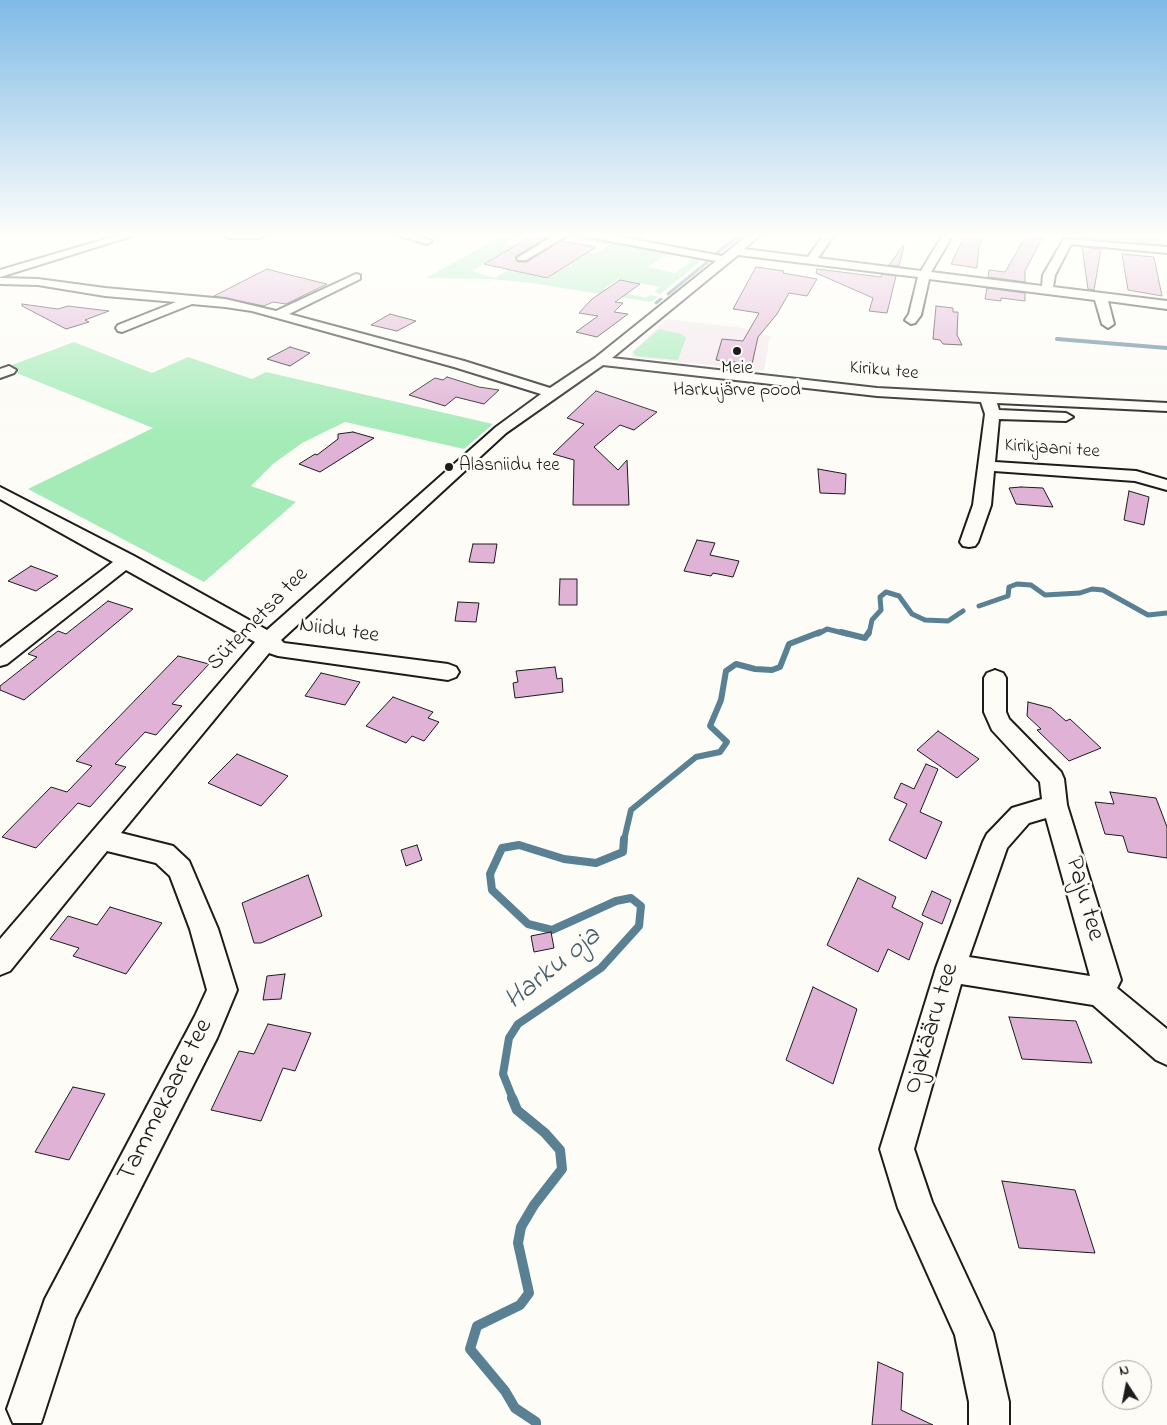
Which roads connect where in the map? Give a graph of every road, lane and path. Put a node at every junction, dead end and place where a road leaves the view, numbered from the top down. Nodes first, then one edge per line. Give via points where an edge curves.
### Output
1 (189, 302) edge
2 (209, 302) edge
3 (306, 302) edge
4 (674, 302) edge
5 (918, 302) edge
6 (1102, 302) edge
7 (1134, 302) edge
8 (1167, 305) edge
9 (277, 316) junction
10 (911, 320) dead end
11 (1108, 324) dead end
12 (122, 328) dead end
13 (600, 361) junction
14 (552, 393) junction
15 (986, 398) junction
16 (1167, 406) edge
17 (992, 414) junction
18 (1167, 420) edge
19 (986, 466) junction
20 (1167, 485) edge
21 (0, 492) edge
22 (970, 542) dead end
23 (127, 560) junction
24 (268, 640) junction
25 (0, 659) edge
26 (448, 672) dead end
27 (995, 678) dead end
28 (1055, 805) junction
29 (101, 839) junction
30 (0, 961) edge
31 (951, 968) junction
32 (1100, 992) junction
33 (1167, 1049) edge
34 (27, 1409) dead end
35 (989, 1425) edge

1 - 12 street
2 - 9 street
3 - 9 street
4 - 13 street, Sütemetsa tee
5 - 10 street
6 - 11 street
7 - 8 street
9 - 14 street via 459,364
13 - 14 street, Sütemetsa tee
13 - 15 street, Kiriku tee via 877,392
14 - 24 street, Sütemetsa tee via 494,437
15 - 16 street, Kiriku tee
15 - 17 street, Kirikjaani tee
17 - 18 street, Kirikjaani tee
17 - 19 street, Kirikjaani tee
19 - 20 street, Kirikjaani tee via 1136,476
19 - 22 street via 982,505
21 - 23 street
23 - 24 street, Niidu tee
23 - 25 street
24 - 26 street, Niidu tee via 278,649
24 - 29 street, Sütemetsa tee
27 - 28 street via 995,712 1000,724 1052,779
28 - 31 street, Ojakääru tee via 1021,815 996,842
28 - 32 street, Paju tee via 1106,980
29 - 30 street, Sütemetsa tee
29 - 34 street, Tammekaare tee via 164,854 180,869 204,929 222,990 206,1027 58,1312
31 - 32 street
31 - 35 street, Ojakääru tee via 897,1149 916,1208 974,1333 989,1402
32 - 33 street

